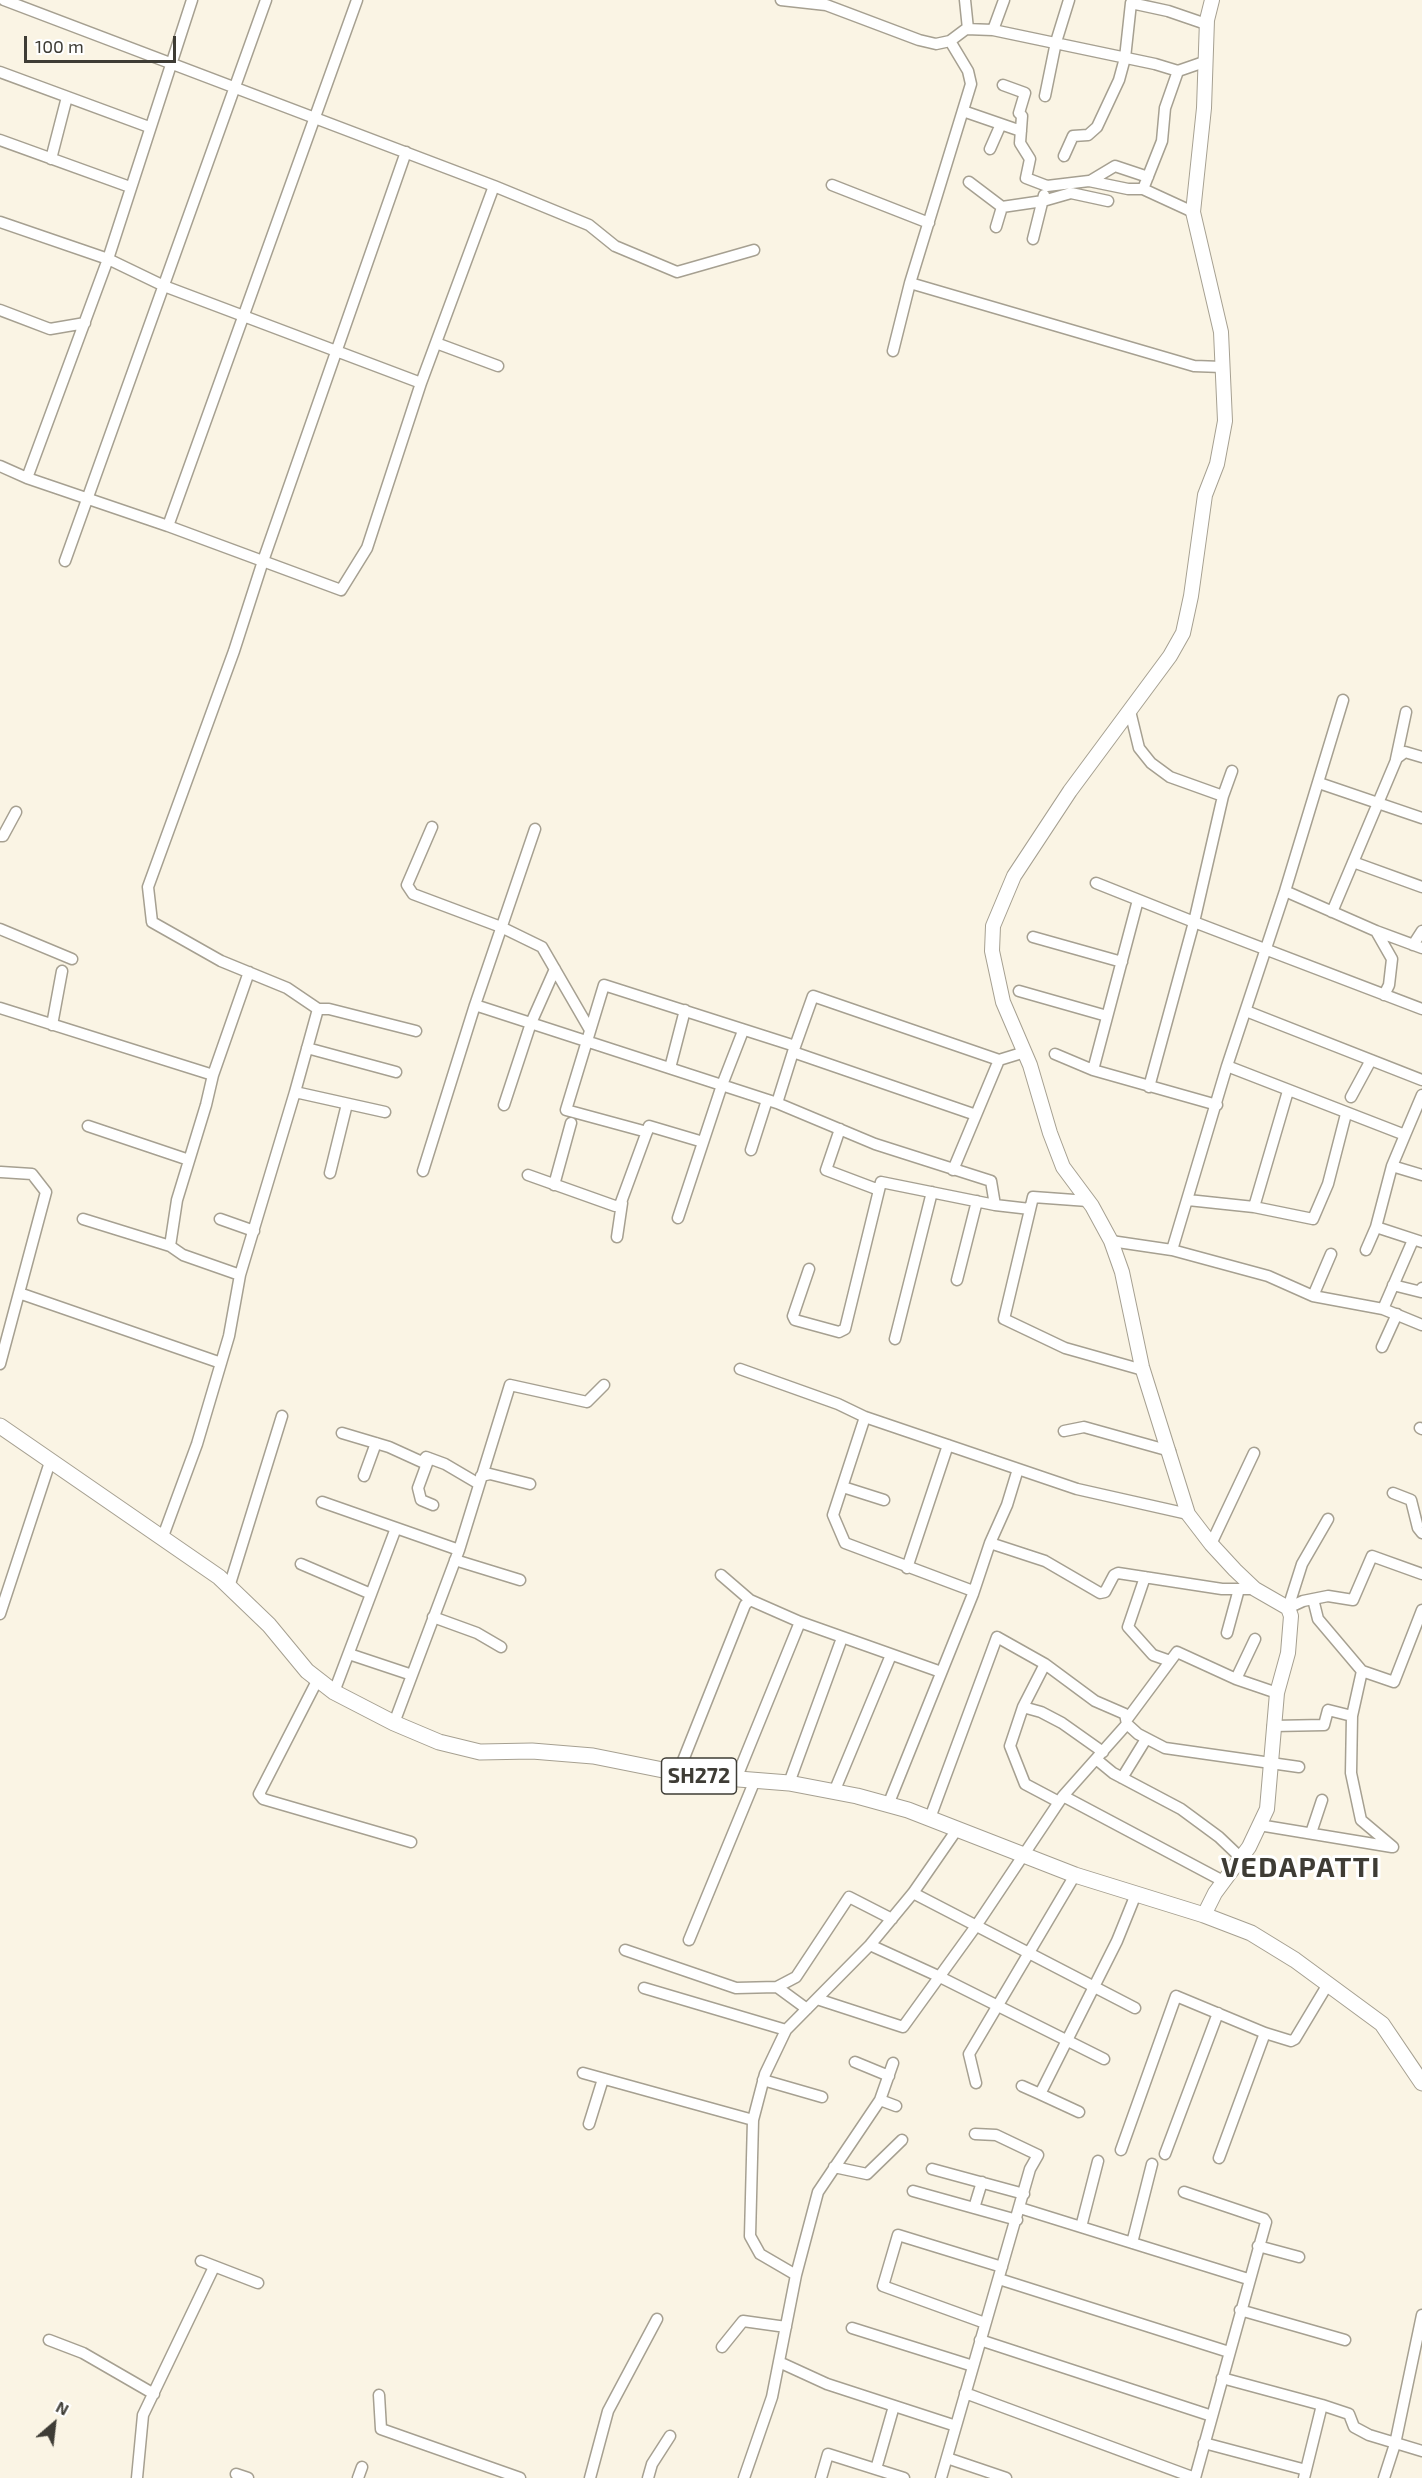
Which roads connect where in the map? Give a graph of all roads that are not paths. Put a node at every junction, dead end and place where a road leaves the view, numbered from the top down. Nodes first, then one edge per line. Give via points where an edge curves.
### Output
1 (4, 0) edge
2 (192, 0) edge
3 (266, 0) edge
4 (357, 0) edge
5 (782, 0) edge
6 (965, 0) edge
7 (1004, 0) edge
8 (1069, 0) edge
9 (1212, 0) edge
10 (830, 3) edge
11 (1206, 24) junction
12 (968, 29) junction
13 (993, 30) junction
14 (950, 41) junction
15 (1056, 42) junction
16 (1125, 58) junction
17 (1204, 62) junction
18 (171, 63) junction
19 (1178, 71) junction
20 (0, 72) edge
21 (1003, 85) dead end
22 (236, 87) junction
23 (1045, 96) dead end
24 (67, 97) junction
25 (963, 111) junction
26 (315, 118) junction
27 (1002, 124) junction
28 (149, 127) junction
29 (1021, 131) junction
30 (0, 140) edge
31 (990, 149) dead end
32 (406, 152) junction
33 (1064, 156) dead end
34 (51, 159) junction
35 (1148, 177) junction
36 (1090, 181) junction
37 (969, 182) dead end
38 (832, 184) dead end
39 (495, 186) junction
40 (1047, 186) junction
41 (130, 187) junction
42 (1143, 189) junction
43 (1043, 201) junction
44 (1108, 201) dead end
45 (1002, 207) junction
46 (1193, 212) junction
47 (0, 222) edge
48 (929, 223) junction
49 (996, 226) dead end
50 (1033, 238) dead end
51 (753, 250) dead end
52 (108, 259) junction
53 (910, 283) junction
54 (164, 286) junction
55 (0, 310) edge
56 (244, 318) junction
57 (84, 323) junction
58 (436, 343) junction
59 (337, 349) junction
60 (893, 351) dead end
61 (498, 366) dead end
62 (1222, 367) junction
63 (421, 383) junction
64 (0, 466) edge
65 (27, 478) junction
66 (89, 499) junction
67 (168, 526) junction
68 (65, 561) dead end
69 (263, 561) junction
70 (1343, 700) dead end
71 (1130, 711) junction
72 (1406, 712) dead end
73 (1422, 757) edge
74 (1396, 760) junction
75 (1232, 771) dead end
76 (1319, 783) junction
77 (1224, 796) junction
78 (1378, 802) junction
79 (16, 812) dead end
80 (1422, 818) edge
81 (432, 827) dead end
82 (535, 829) dead end
83 (0, 836) edge
84 (1353, 862) junction
85 (1096, 883) dead end
86 (1422, 887) edge
87 (1285, 891) junction
88 (1138, 900) junction
89 (1332, 912) junction
90 (1194, 922) junction
91 (501, 927) junction
92 (0, 929) edge
93 (1422, 931) edge
94 (1376, 932) junction
95 (1033, 937) dead end
96 (1417, 946) edge
97 (1266, 949) junction
98 (72, 959) dead end
99 (1122, 962) junction
100 (555, 969) junction
101 (62, 971) dead end
102 (249, 972) junction
103 (1019, 991) dead end
104 (1384, 995) junction
105 (475, 1005) junction
106 (0, 1008) edge
107 (1422, 1009) edge
108 (318, 1010) junction
109 (685, 1010) junction
110 (1246, 1011) junction
111 (1107, 1016) junction
112 (531, 1023) junction
113 (52, 1024) junction
114 (416, 1031) dead end
115 (743, 1031) junction
116 (588, 1035) junction
117 (307, 1048) junction
118 (794, 1049) junction
119 (1025, 1052) junction
120 (1055, 1054) dead end
121 (999, 1060) junction
122 (1371, 1060) junction
123 (1227, 1066) junction
124 (670, 1068) junction
125 (1093, 1070) junction
126 (396, 1072) dead end
127 (213, 1075) junction
128 (1422, 1080) edge
129 (722, 1085) junction
130 (1149, 1086) junction
131 (1288, 1091) junction
132 (295, 1092) junction
133 (1351, 1097) dead end
134 (772, 1101) junction
135 (1421, 1102) edge
136 (347, 1104) junction
137 (504, 1105) dead end
138 (1217, 1105) junction
139 (386, 1112) dead end
140 (1346, 1114) junction
141 (976, 1115) junction
142 (571, 1123) dead end
143 (88, 1126) dead end
144 (840, 1129) junction
145 (646, 1132) junction
146 (1405, 1135) junction
147 (703, 1142) junction
148 (751, 1150) dead end
149 (189, 1160) junction
150 (1392, 1166) junction
151 (953, 1170) junction
152 (423, 1171) dead end
153 (1, 1172) edge
154 (330, 1173) dead end
155 (528, 1175) dead end
156 (1422, 1175) edge
157 (554, 1185) junction
158 (879, 1190) junction
159 (932, 1192) junction
160 (1188, 1200) junction
161 (977, 1201) junction
162 (1088, 1202) junction
163 (622, 1203) junction
164 (995, 1205) junction
165 (1254, 1207) junction
166 (1030, 1209) junction
167 (678, 1218) dead end
168 (83, 1220) dead end
169 (220, 1220) dead end
170 (1376, 1227) junction
171 (254, 1231) junction
172 (617, 1237) dead end
173 (1111, 1241) junction
174 (1418, 1241) edge
175 (170, 1246) junction
176 (1172, 1250) junction
177 (1366, 1250) dead end
178 (1331, 1254) dead end
179 (809, 1269) dead end
180 (240, 1275) junction
181 (957, 1280) dead end
182 (1393, 1285) junction
183 (1422, 1288) edge
184 (19, 1293) junction
185 (1313, 1296) junction
186 (1383, 1309) junction
187 (1396, 1314) junction
188 (1422, 1325) edge
189 (895, 1339) dead end
190 (1382, 1347) dead end
191 (221, 1363) junction
192 (0, 1364) edge
193 (740, 1369) dead end
194 (1143, 1370) junction
195 (604, 1384) dead end
196 (282, 1416) dead end
197 (865, 1417) junction
198 (0, 1426) edge
199 (1065, 1431) dead end
200 (342, 1433) dead end
201 (376, 1443) junction
202 (948, 1445) junction
203 (1170, 1451) junction
204 (1254, 1453) dead end
205 (429, 1458) junction
206 (50, 1462) junction
207 (1018, 1469) junction
208 (364, 1476) dead end
209 (480, 1480) junction
210 (531, 1484) dead end
211 (843, 1487) junction
212 (1393, 1493) dead end
213 (884, 1500) dead end
214 (322, 1502) dead end
215 (433, 1505) dead end
216 (1188, 1514) junction
217 (1328, 1519) dead end
218 (396, 1528) junction
219 (1422, 1533) edge
220 (162, 1539) junction
221 (990, 1543) junction
222 (1210, 1544) junction
223 (457, 1555) junction
224 (301, 1564) dead end
225 (907, 1568) junction
226 (1422, 1574) edge
227 (721, 1575) dead end
228 (1145, 1577) junction
229 (520, 1580) dead end
230 (229, 1587) junction
231 (1239, 1589) junction
232 (1255, 1589) junction
233 (973, 1591) junction
234 (371, 1594) junction
235 (1313, 1599) junction
236 (750, 1600) junction
237 (1288, 1608) junction
238 (1422, 1610) edge
239 (0, 1614) edge
240 (433, 1617) junction
241 (800, 1622) junction
242 (1227, 1633) dead end
243 (842, 1638) junction
244 (1255, 1639) dead end
245 (501, 1647) dead end
246 (349, 1654) junction
247 (891, 1655) junction
248 (1170, 1661) junction
249 (1045, 1664) junction
250 (1362, 1671) junction
251 (941, 1672) junction
252 (412, 1675) junction
253 (318, 1679) junction
254 (1236, 1679) junction
255 (334, 1692) junction
256 (1277, 1693) junction
257 (1023, 1707) junction
258 (1352, 1716) junction
259 (1127, 1721) junction
260 (394, 1723) junction
261 (1273, 1726) junction
262 (1146, 1739) junction
263 (1099, 1756) junction
264 (1269, 1764) junction
265 (1299, 1767) dead end
266 (678, 1773) junction
267 (1122, 1778) junction
268 (736, 1779) junction
269 (755, 1780) junction
270 (789, 1783) junction
271 (834, 1792) junction
272 (1061, 1799) junction
273 (1322, 1800) dead end
274 (888, 1804) junction
275 (930, 1818) junction
276 (1259, 1825) junction
277 (958, 1828) junction
278 (1311, 1833) junction
279 (411, 1842) dead end
280 (1024, 1855) junction
281 (1241, 1858) junction
282 (1075, 1875) junction
283 (1223, 1881) junction
284 (913, 1893) junction
285 (1136, 1894) junction
286 (1204, 1915) junction
287 (892, 1919) junction
288 (976, 1926) junction
289 (689, 1940) dead end
290 (870, 1945) junction
291 (625, 1950) dead end
292 (1030, 1952) junction
293 (938, 1976) junction
294 (1328, 1984) junction
295 (1094, 1985) junction
296 (777, 1987) junction
297 (644, 1988) dead end
298 (817, 1999) junction
299 (996, 2007) junction
300 (1135, 2008) dead end
301 (807, 2009) junction
302 (1218, 2013) junction
303 (786, 2030) junction
304 (1265, 2033) junction
305 (1068, 2041) junction
306 (1104, 2059) dead end
307 (855, 2062) dead end
308 (893, 2062) dead end
309 (583, 2073) dead end
310 (889, 2076) junction
311 (603, 2079) junction
312 (763, 2080) junction
313 (976, 2083) dead end
314 (1422, 2083) edge
315 (1022, 2086) dead end
316 (1040, 2094) junction
317 (822, 2097) dead end
318 (880, 2100) junction
319 (896, 2106) dead end
320 (1079, 2112) dead end
321 (753, 2120) junction
322 (589, 2124) dead end
323 (975, 2134) dead end
324 (902, 2140) dead end
325 (1121, 2150) dead end
326 (1165, 2154) dead end
327 (1219, 2158) dead end
328 (1098, 2161) dead end
329 (1152, 2164) dead end
330 (834, 2167) junction
331 (932, 2169) dead end
332 (982, 2182) junction
333 (913, 2191) dead end
334 (1184, 2192) dead end
335 (1024, 2194) junction
336 (974, 2208) junction
337 (1020, 2208) junction
338 (1017, 2220) junction
339 (1081, 2227) junction
340 (1132, 2243) junction
341 (1258, 2246) junction
342 (1299, 2257) dead end
343 (201, 2261) dead end
344 (214, 2267) junction
345 (1002, 2267) junction
346 (796, 2275) junction
347 (999, 2279) junction
348 (1248, 2279) junction
349 (258, 2283) dead end
350 (1240, 2310) junction
351 (1422, 2315) edge
352 (657, 2319) dead end
353 (986, 2323) junction
354 (786, 2327) junction
355 (852, 2328) dead end
356 (49, 2340) dead end
357 (980, 2340) junction
358 (1345, 2340) dead end
359 (722, 2347) dead end
360 (1229, 2352) junction
361 (779, 2362) junction
362 (973, 2366) junction
363 (1222, 2378) junction
364 (965, 2393) junction
365 (154, 2394) junction
366 (379, 2395) dead end
367 (1322, 2405) junction
368 (894, 2406) junction
369 (1212, 2416) junction
370 (956, 2426) junction
371 (670, 2436) dead end
372 (1204, 2443) junction
373 (1395, 2444) junction
374 (1422, 2451) edge
375 (946, 2458) junction
376 (362, 2467) dead end
377 (876, 2469) junction
378 (236, 2474) dead end
379 (1305, 2474) edge
380 (137, 2478) edge
381 (248, 2478) edge
382 (358, 2478) edge
383 (520, 2478) edge
384 (590, 2478) edge
385 (648, 2478) edge
386 (744, 2478) edge
387 (821, 2478) edge
388 (904, 2478) edge
389 (941, 2478) edge
390 (1006, 2478) edge
391 (1195, 2478) edge
392 (1384, 2478) edge

1 - 18 street
2 - 18 street
3 - 22 street
4 - 26 street
5 - 10 street
6 - 12 street
7 - 13 street
8 - 15 street
9 - 11 street
10 - 14 street via 919,40 936,44
11 - 16 street via 1131,3
11 - 17 street
12 - 13 street
12 - 14 street
13 - 15 street
14 - 25 street via 968,71 971,84
15 - 16 street
15 - 23 street
16 - 19 street
16 - 33 street via 1097,127 1088,135 1073,136
17 - 19 street
17 - 46 street via 1204,108
18 - 22 street
18 - 28 street
19 - 35 street via 1165,108 1162,141
20 - 24 street
21 - 29 street via 1025,93 1019,113
22 - 26 street
22 - 54 street
24 - 28 street
24 - 34 street
25 - 27 street
25 - 48 street
26 - 32 street
26 - 56 street
27 - 29 street
27 - 31 street
28 - 41 street
29 - 40 street via 1020,143 1030,159 1026,178
30 - 34 street
32 - 39 street
32 - 59 street
34 - 41 street
35 - 36 street via 1115,166
35 - 42 street
36 - 40 street
36 - 42 street
37 - 45 street
38 - 48 street
39 - 51 street via 589,225 615,246 677,272
39 - 58 street
40 - 43 street
41 - 52 street
42 - 46 street
43 - 44 street via 1071,193
43 - 45 street
43 - 50 street
45 - 49 street
46 - 62 street via 1221,332
47 - 52 street
48 - 53 street
52 - 54 street
52 - 57 street
53 - 60 street
53 - 62 street via 1194,366
54 - 56 street
54 - 66 street
55 - 57 street via 50,329
56 - 59 street
56 - 67 street
57 - 65 street
58 - 61 street
58 - 63 street
59 - 63 street
59 - 69 street
62 - 71 street via 1225,421 1217,464 1205,495 1182,633
63 - 69 street via 367,548 341,590
64 - 65 street
65 - 66 street
66 - 67 street
66 - 68 street
67 - 69 street
69 - 102 street via 148,887 152,922 221,961
70 - 76 street
71 - 77 street via 1139,748 1151,763 1170,777
71 - 119 street via 1070,791 1014,876 993,926 995,975
72 - 74 street
73 - 74 street via 1405,752
74 - 78 street
75 - 77 street
76 - 78 street
76 - 87 street
77 - 90 street
78 - 80 street
78 - 84 street
79 - 83 street
81 - 91 street via 407,885 413,894
82 - 91 street
84 - 86 street
84 - 89 street
85 - 88 street
87 - 89 street
87 - 97 street
88 - 90 street
88 - 99 street
89 - 94 street
90 - 97 street
90 - 130 street
91 - 100 street via 542,947
91 - 105 street
92 - 98 street
93 - 96 street
94 - 96 street
94 - 104 street via 1392,959
95 - 99 street
97 - 104 street
97 - 110 street
99 - 111 street
100 - 112 street
100 - 116 street
101 - 113 street
102 - 108 street via 287,988
102 - 127 street
103 - 111 street
104 - 107 street
105 - 112 street
105 - 152 street
106 - 113 street
108 - 114 street via 329,1009
108 - 117 street
109 - 115 street
109 - 116 street via 605,985
109 - 124 street
110 - 122 street
110 - 123 street
111 - 125 street
112 - 116 street
112 - 137 street
113 - 127 street
115 - 118 street
115 - 129 street
116 - 124 street
116 - 145 street via 566,1110
117 - 126 street
117 - 132 street
118 - 121 street via 813,996
118 - 134 street
118 - 141 street
119 - 121 street
119 - 162 street via 1063,1167
120 - 125 street
121 - 141 street
122 - 128 street
122 - 133 street
123 - 131 street
123 - 138 street
124 - 129 street
125 - 130 street
127 - 149 street
129 - 134 street
129 - 147 street
130 - 138 street
131 - 140 street
131 - 165 street
132 - 136 street
132 - 171 street
134 - 144 street
134 - 148 street
135 - 146 street
136 - 139 street
136 - 154 street
138 - 160 street
140 - 146 street
140 - 165 street via 1328,1184 1313,1219
141 - 151 street
142 - 157 street
143 - 149 street
144 - 151 street
144 - 158 street via 826,1170
145 - 147 street via 649,1126
145 - 163 street
146 - 150 street
147 - 167 street
149 - 175 street via 177,1200
150 - 156 street
150 - 170 street
151 - 164 street via 991,1181
153 - 184 street via 32,1174 46,1192
155 - 157 street
157 - 163 street via 615,1206
158 - 159 street via 881,1182
158 - 179 street via 846,1329 795,1320
159 - 161 street
159 - 189 street
160 - 165 street
160 - 176 street
161 - 164 street
161 - 181 street
162 - 166 street via 1033,1197
162 - 173 street
163 - 172 street
164 - 166 street
166 - 194 street via 1004,1319 1065,1348
168 - 175 street
169 - 171 street
170 - 174 street
170 - 177 street
171 - 180 street
173 - 176 street
173 - 194 street via 1122,1272
174 - 182 street
175 - 180 street via 183,1255
176 - 185 street via 1268,1276
178 - 185 street
180 - 191 street
182 - 183 street via 1421,1292
182 - 186 street
184 - 191 street
184 - 192 street
185 - 186 street
186 - 187 street
187 - 188 street
187 - 190 street
191 - 220 street
193 - 197 street
194 - 203 street
195 - 209 street via 587,1402 510,1385
196 - 230 street
197 - 202 street
197 - 211 street
198 - 206 main road, SH272
199 - 203 street via 1084,1427
200 - 201 street
201 - 205 street via 422,1462
201 - 208 street
202 - 207 street
202 - 225 street
203 - 216 street
204 - 222 street
205 - 209 street
205 - 215 street via 418,1488 421,1500
206 - 220 main road, SH272
206 - 239 street
207 - 216 street via 1077,1490
207 - 221 street
209 - 210 street via 490,1474
209 - 223 street
211 - 213 street
211 - 225 street via 833,1515 845,1543
212 - 219 street via 1411,1500
214 - 218 street
216 - 222 street
217 - 237 street via 1302,1564
218 - 223 street
218 - 234 street
220 - 230 main road, SH272
221 - 228 street via 1044,1561 1100,1593 1105,1593 1118,1573
221 - 233 street
222 - 232 street
223 - 229 street
223 - 240 street
224 - 234 street
225 - 233 street
226 - 235 street via 1372,1556 1353,1600 1328,1596
227 - 236 street
228 - 231 street
228 - 248 street via 1128,1627 1153,1655
230 - 253 main road, SH272
231 - 232 street
231 - 242 street
232 - 237 street
233 - 251 street
234 - 246 street
235 - 237 street
235 - 250 street via 1318,1619
236 - 241 street
236 - 266 street
237 - 256 street via 1288,1653
238 - 250 street via 1394,1683
240 - 245 street via 477,1633
240 - 252 street
241 - 243 street
241 - 268 street
243 - 247 street
243 - 270 street
244 - 254 street
246 - 252 street
246 - 255 street
247 - 251 street
247 - 271 street
248 - 254 street via 1177,1652
248 - 259 street
249 - 257 street
249 - 259 street
249 - 275 street via 997,1637
250 - 258 street
251 - 274 street
252 - 260 street
253 - 255 main road, SH272
253 - 279 street via 259,1794 263,1799
254 - 256 street
255 - 260 main road, SH272
256 - 261 street
257 - 263 street via 1062,1723
257 - 272 street via 1010,1746 1025,1784
258 - 261 street via 1328,1710 1324,1725
258 - 278 street via 1351,1773 1361,1820 1393,1847
259 - 262 street
259 - 263 street
260 - 266 main road, SH272 via 439,1742 480,1752 532,1750 593,1756
261 - 264 street
262 - 264 street via 1165,1748
262 - 267 street
263 - 267 street
263 - 272 street
264 - 265 street
264 - 276 street via 1266,1809
266 - 268 main road, SH272
267 - 281 street via 1181,1809
268 - 269 main road, SH272
269 - 270 main road, SH272
269 - 289 street
270 - 271 main road, SH272
271 - 274 main road, SH272
272 - 280 street
272 - 283 street
273 - 278 street
274 - 275 main road, SH272
275 - 277 main road, SH272
276 - 278 street
276 - 281 street
277 - 280 main road, SH272
277 - 284 street
280 - 282 main road, SH272
280 - 288 street
281 - 283 street
282 - 285 main road, SH272
282 - 292 street
283 - 286 street
284 - 287 street
284 - 288 street
285 - 286 main road, SH272
285 - 295 street
286 - 294 main road, SH272 via 1251,1933
287 - 290 street
287 - 296 street via 849,1897 796,1977
288 - 292 street
288 - 293 street
290 - 293 street
290 - 298 street
291 - 296 street via 736,1989
292 - 295 street
292 - 299 street
293 - 298 street via 903,2027
293 - 299 street
294 - 304 street via 1295,2039
294 - 314 main road, SH272 via 1382,2024
295 - 300 street
295 - 305 street
296 - 301 street
297 - 303 street
298 - 301 street
299 - 305 street
299 - 313 street via 969,2054
301 - 303 street
302 - 304 street
302 - 325 street via 1176,1996
302 - 326 street
303 - 312 street
304 - 327 street
305 - 306 street
305 - 316 street
307 - 310 street
308 - 310 street
309 - 311 street
310 - 318 street
311 - 321 street
311 - 322 street
312 - 317 street
312 - 321 street
315 - 316 street
316 - 320 street
318 - 319 street
318 - 330 street
321 - 346 street via 750,2236 760,2254
323 - 335 street via 996,2135 1038,2155
324 - 330 street via 867,2174
328 - 339 street
329 - 340 street
330 - 346 street via 818,2192
331 - 332 street
332 - 335 street
332 - 336 street
333 - 336 street
334 - 341 street via 1264,2219
335 - 337 street
336 - 338 street
337 - 338 street
337 - 339 street
338 - 345 street
339 - 340 street
340 - 348 street
341 - 342 street
341 - 348 street
343 - 344 street
344 - 349 street
344 - 365 street
345 - 347 street
345 - 353 street via 898,2235 883,2286
346 - 354 street
347 - 353 street
347 - 360 street
348 - 350 street
350 - 358 street
350 - 360 street
351 - 373 street
352 - 384 street via 608,2411
353 - 357 street
354 - 359 street via 743,2321
354 - 361 street
355 - 362 street
356 - 365 street via 83,2354
357 - 362 street
357 - 369 street
360 - 363 street
361 - 368 street via 827,2384
361 - 386 street via 772,2397
362 - 364 street
363 - 367 street
363 - 369 street
364 - 370 street
364 - 391 street
365 - 380 street via 143,2415
366 - 383 street via 381,2428
367 - 373 street via 1349,2414 1354,2427
367 - 379 street
368 - 370 street
368 - 377 street
369 - 372 street
370 - 375 street
371 - 385 street
372 - 379 street
372 - 391 street
373 - 374 street
373 - 392 street
375 - 389 street
375 - 390 street
376 - 382 street
377 - 387 street via 828,2454
377 - 388 street
378 - 381 street

